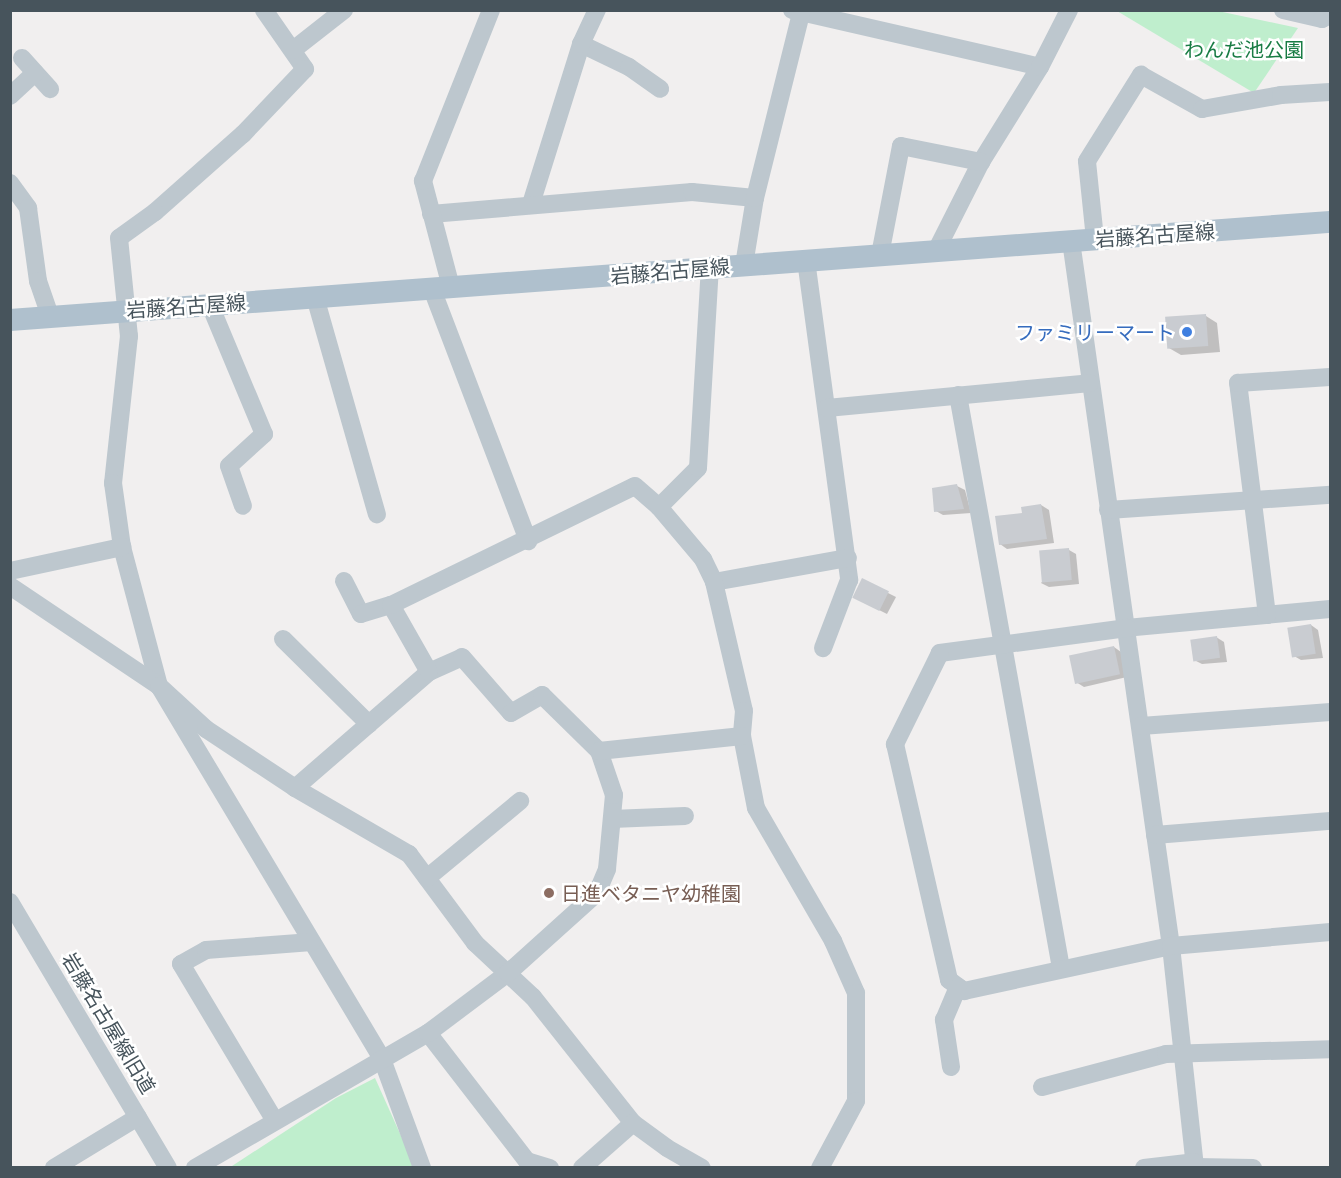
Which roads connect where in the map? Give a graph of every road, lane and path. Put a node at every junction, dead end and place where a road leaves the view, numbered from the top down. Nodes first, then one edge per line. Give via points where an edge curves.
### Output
1 (264, 10) edge
2 (344, 10) edge
3 (491, 10) edge
4 (597, 10) edge
5 (1069, 10) edge
6 (1283, 10) edge
7 (798, 11) edge
8 (1330, 15) edge
9 (581, 44) junction
10 (293, 50) junction
11 (22, 58) dead end
12 (1040, 67) junction
13 (36, 73) junction
14 (50, 89) dead end
15 (660, 89) dead end
16 (1330, 92) edge
17 (10, 96) edge
18 (981, 162) junction
19 (10, 183) edge
20 (755, 198) junction
21 (531, 204) junction
22 (431, 214) junction
23 (1330, 222) edge
24 (1095, 239) junction
25 (1071, 241) junction
26 (936, 251) junction
27 (880, 255) junction
28 (806, 260) junction
29 (744, 265) junction
30 (710, 268) junction
31 (442, 288) junction
32 (315, 297) junction
33 (210, 304) junction
34 (125, 310) junction
35 (50, 316) junction
36 (10, 320) edge
37 (1330, 377) edge
38 (1090, 383) junction
39 (958, 394) junction
40 (827, 408) junction
41 (1330, 495) edge
42 (1254, 502) junction
43 (243, 507) dead end
44 (658, 507) junction
45 (1108, 510) junction
46 (377, 514) dead end
47 (528, 541) junction
48 (122, 547) junction
49 (848, 558) junction
50 (10, 571) edge
51 (344, 580) dead end
52 (714, 582) junction
53 (10, 586) edge
54 (391, 605) junction
55 (1330, 609) edge
56 (1267, 615) junction
57 (1127, 628) junction
58 (283, 639) dead end
59 (1003, 646) junction
60 (823, 648) dead end
61 (429, 672) junction
62 (159, 686) junction
63 (1330, 712) edge
64 (369, 724) junction
65 (1141, 726) junction
66 (742, 736) junction
67 (599, 751) junction
68 (295, 788) junction
69 (520, 801) dead end
70 (685, 816) dead end
71 (612, 819) junction
72 (1330, 821) edge
73 (1155, 835) junction
74 (427, 878) junction
75 (10, 902) edge
76 (1330, 932) edge
77 (312, 942) junction
78 (1172, 946) junction
79 (1061, 968) junction
80 (508, 973) junction
81 (958, 987) junction
82 (428, 1033) junction
83 (1330, 1049) edge
84 (1185, 1056) junction
85 (382, 1059) junction
86 (951, 1067) dead end
87 (1042, 1087) dead end
88 (138, 1117) junction
89 (275, 1121) junction
90 (633, 1123) junction
91 (1195, 1165) edge
92 (54, 1167) edge
93 (168, 1167) edge
94 (195, 1167) edge
95 (422, 1167) edge
96 (550, 1167) edge
97 (582, 1167) edge
98 (702, 1167) edge
99 (820, 1167) edge
100 (1144, 1167) edge
101 (1254, 1167) edge

1 - 10 street
2 - 10 street
3 - 22 street via 423,181
4 - 9 street
5 - 12 street
6 - 8 street via 1322,19
7 - 12 street
7 - 20 street
9 - 15 street via 629,67
9 - 21 street
10 - 34 street via 305,69 234,141 119,238
11 - 13 street
12 - 18 street
13 - 14 street
13 - 17 street
16 - 24 street via 1281,95 1202,109 1141,75 1087,161
18 - 26 street
18 - 27 street via 901,146
19 - 35 street via 28,208 38,281
20 - 21 street via 692,192
20 - 29 street
21 - 22 street
22 - 31 street
23 - 24 main road, 岩藤名古屋線
24 - 25 main road, 岩藤名古屋線
25 - 26 main road, 岩藤名古屋線
25 - 38 street
26 - 27 main road, 岩藤名古屋線
27 - 28 main road, 岩藤名古屋線
28 - 29 main road, 岩藤名古屋線
28 - 40 street
29 - 30 main road, 岩藤名古屋線
30 - 31 main road, 岩藤名古屋線
30 - 44 street via 698,468
31 - 32 main road, 岩藤名古屋線
31 - 47 street
32 - 33 main road, 岩藤名古屋線
32 - 46 street
33 - 34 main road, 岩藤名古屋線
33 - 43 street via 264,434 229,466
34 - 35 main road, 岩藤名古屋線
34 - 48 street via 129,336 113,483
35 - 36 main road, 岩藤名古屋線
37 - 42 street via 1238,383
38 - 39 street
38 - 45 street
39 - 40 street
39 - 59 street
40 - 49 street
41 - 42 street
42 - 45 street
42 - 56 street
44 - 47 street via 635,486
44 - 52 street via 703,559
45 - 57 street
47 - 54 street
48 - 50 street
48 - 62 street
49 - 52 street
49 - 60 street via 849,580
51 - 54 street via 361,614
52 - 66 street via 744,711
53 - 62 street
54 - 61 street
55 - 56 street
56 - 57 street
57 - 59 street
57 - 65 street
58 - 64 street
59 - 79 street
59 - 81 street via 940,653 895,744 949,980
61 - 64 street
61 - 67 street via 462,657 511,713 542,695
62 - 68 street via 206,729
62 - 77 street
63 - 65 street
64 - 68 street
65 - 73 street
66 - 67 street
66 - 99 street via 756,808 833,941 856,993 856,1101
67 - 71 street via 614,795
68 - 74 street via 409,854
69 - 74 street
70 - 71 street
71 - 80 street via 607,869 597,893
72 - 73 street
73 - 78 street
74 - 80 street via 475,943
75 - 88 street, 岩藤名古屋線旧道
76 - 78 street
77 - 85 street
77 - 89 street via 206,950 181,964
78 - 79 street
78 - 84 street
79 - 81 street via 964,991
80 - 82 street
80 - 90 street via 533,997
81 - 86 street via 944,1020
82 - 85 street
82 - 96 street via 527,1161
83 - 84 street
84 - 87 street via 1166,1054
84 - 91 street
85 - 89 street
85 - 95 street
88 - 92 street
88 - 93 street, 岩藤名古屋線旧道
89 - 94 street
90 - 97 street
90 - 98 street
91 - 100 street
91 - 101 street

